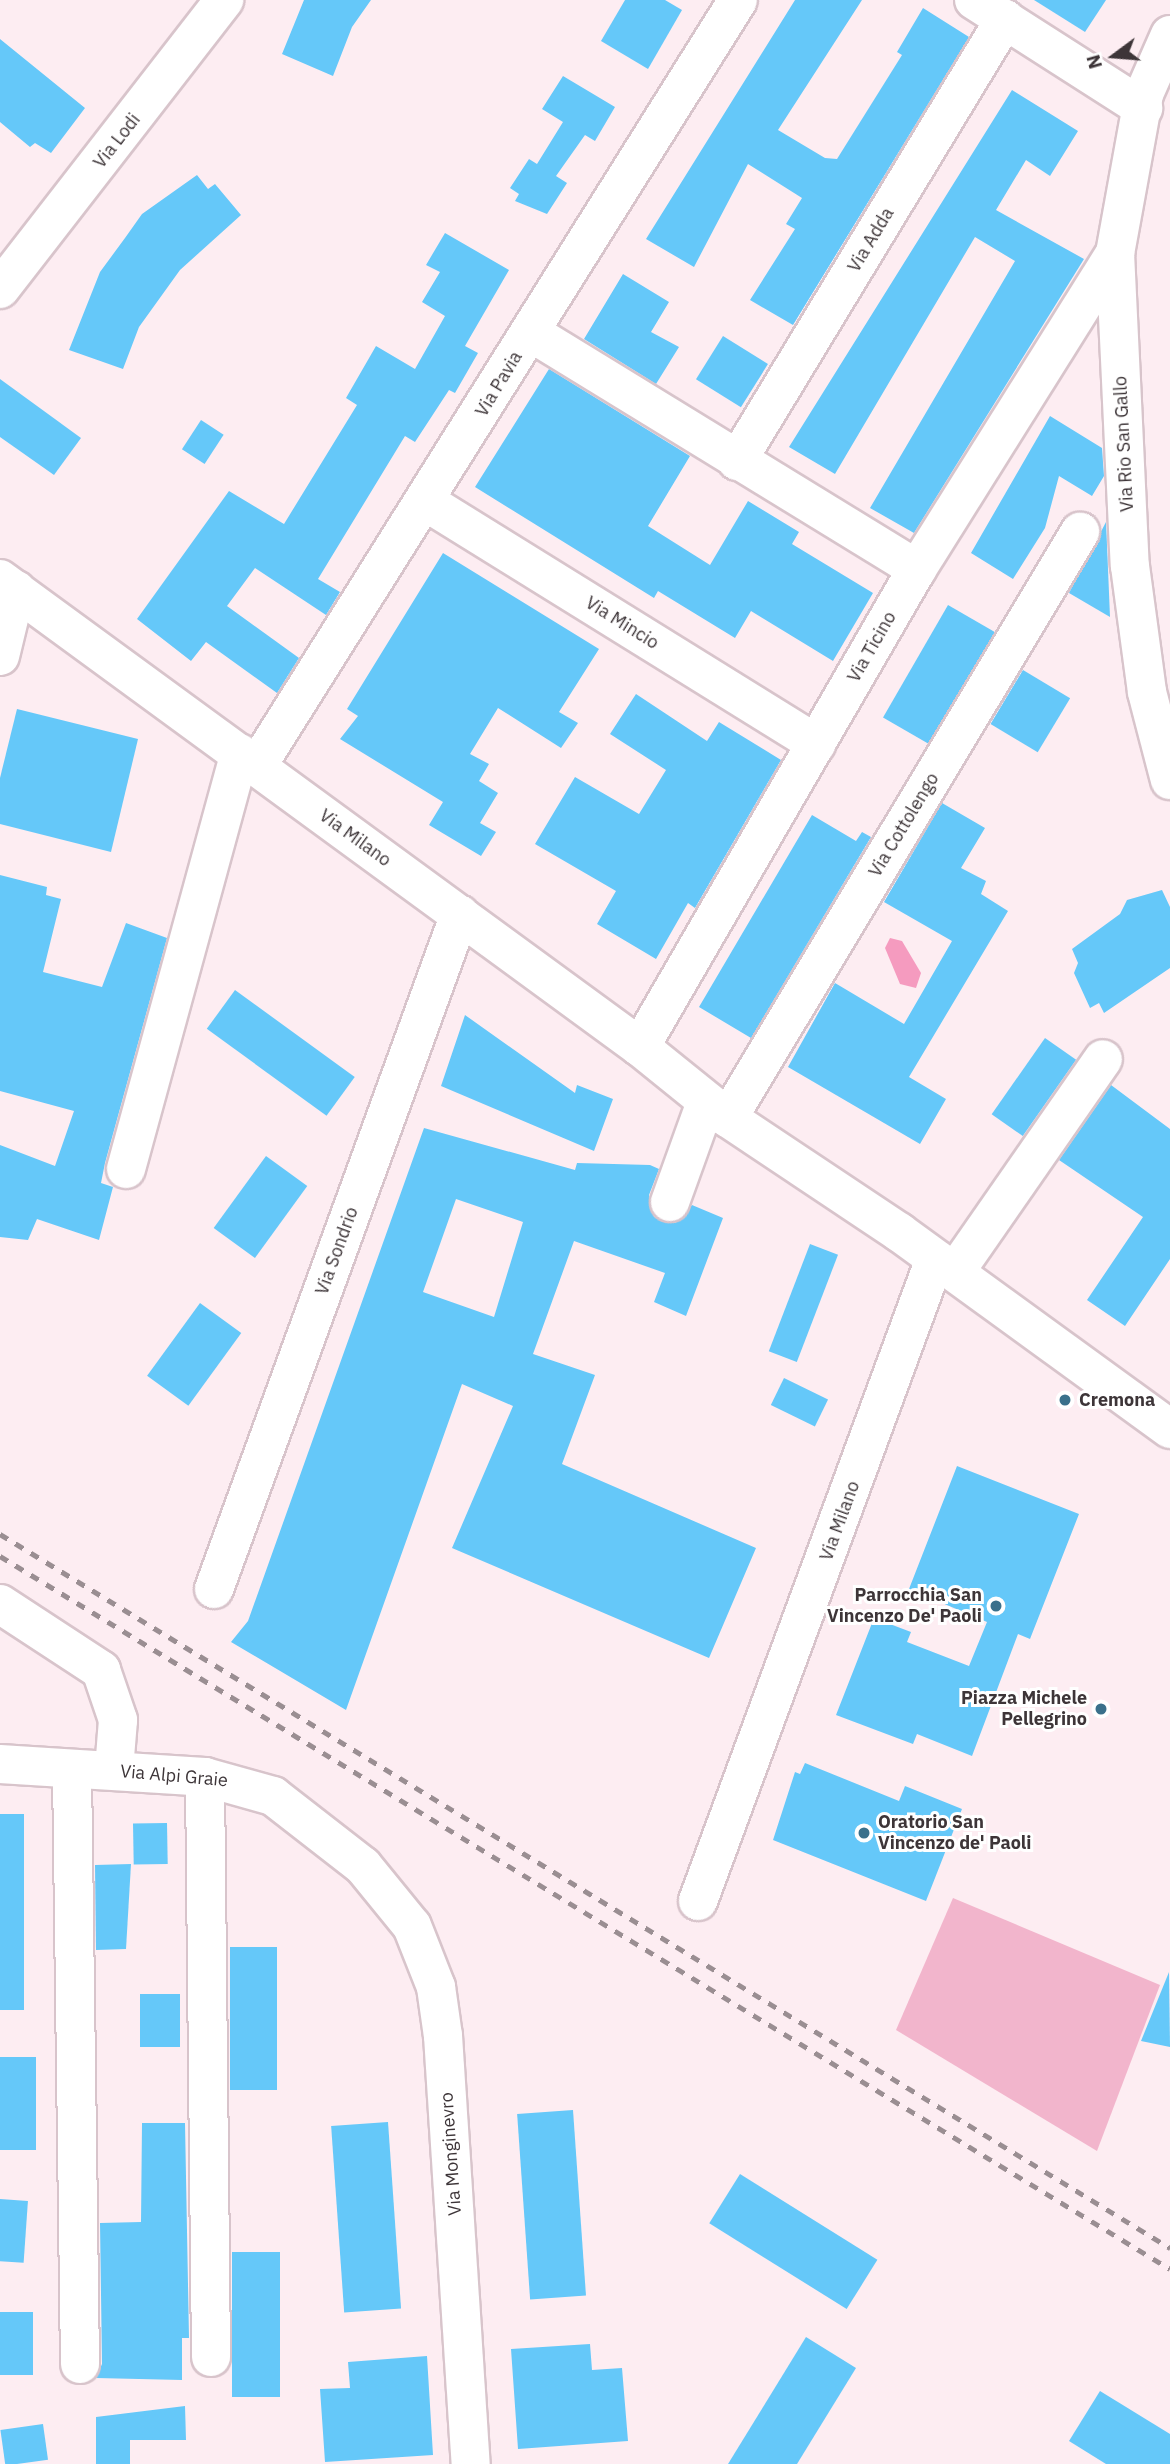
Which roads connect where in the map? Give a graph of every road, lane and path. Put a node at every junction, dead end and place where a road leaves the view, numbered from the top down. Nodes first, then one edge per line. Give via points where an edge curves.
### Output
1 (224, 0) edge
2 (738, 0) edge
3 (989, 10) edge
4 (1170, 35) edge
5 (1156, 100) edge
6 (1115, 253) junction
7 (2, 281) edge
8 (530, 332) junction
9 (737, 461) junction
10 (428, 503) junction
11 (1080, 532) dead end
12 (917, 569) junction
13 (8, 585) edge
14 (0, 656) edge
15 (816, 744) junction
16 (249, 760) junction
17 (1170, 779) edge
18 (460, 914) junction
19 (640, 1047) junction
20 (1103, 1059) dead end
21 (717, 1110) junction
22 (127, 1169) dead end
23 (670, 1202) dead end
24 (945, 1265) junction
25 (1170, 1429) edge
26 (214, 1588) dead end
27 (0, 1604) edge
28 (0, 1764) edge
29 (72, 1770) junction
30 (114, 1770) junction
31 (205, 1777) junction
32 (363, 1866) joint
33 (698, 1901) dead end
34 (211, 2357) dead end
35 (80, 2364) dead end
36 (471, 2464) edge

1 - 7 street, Via Lodi
2 - 8 street, Via Pavia
3 - 5 street
3 - 9 street, Via Adda
4 - 5 street, Via Rio San Gallo via 1148,79
5 - 6 street, Via Rio San Gallo via 1123,180
6 - 12 street, Via Ticino
6 - 17 street, Via Rio San Gallo via 1130,566 1147,692
8 - 9 street
8 - 10 street, Via Pavia
9 - 12 street
10 - 15 street, Via Mincio
10 - 16 street, Via Pavia
11 - 21 street, Via Cottolengo
12 - 15 street, Via Ticino
13 - 14 street
13 - 16 street, Via Milano
15 - 19 street, Via Ticino
16 - 18 street, Via Milano
16 - 22 street, Via Pavia
18 - 19 street, Via Milano
18 - 26 street, Via Sondrio
19 - 21 street, Via Milano
20 - 24 street
21 - 23 street
21 - 24 street, Via Milano
24 - 25 street, Via Milano
24 - 33 street, Via Milano
27 - 30 street via 102,1670 118,1720
28 - 29 street, Via Alpi Graie
29 - 30 street, Via Alpi Graie
29 - 35 street
30 - 31 street, Via Alpi Graie
31 - 32 street, Via Alpi Graie via 273,1796
31 - 34 street
32 - 36 street, Via Monginevro via 412,1926 436,1987

